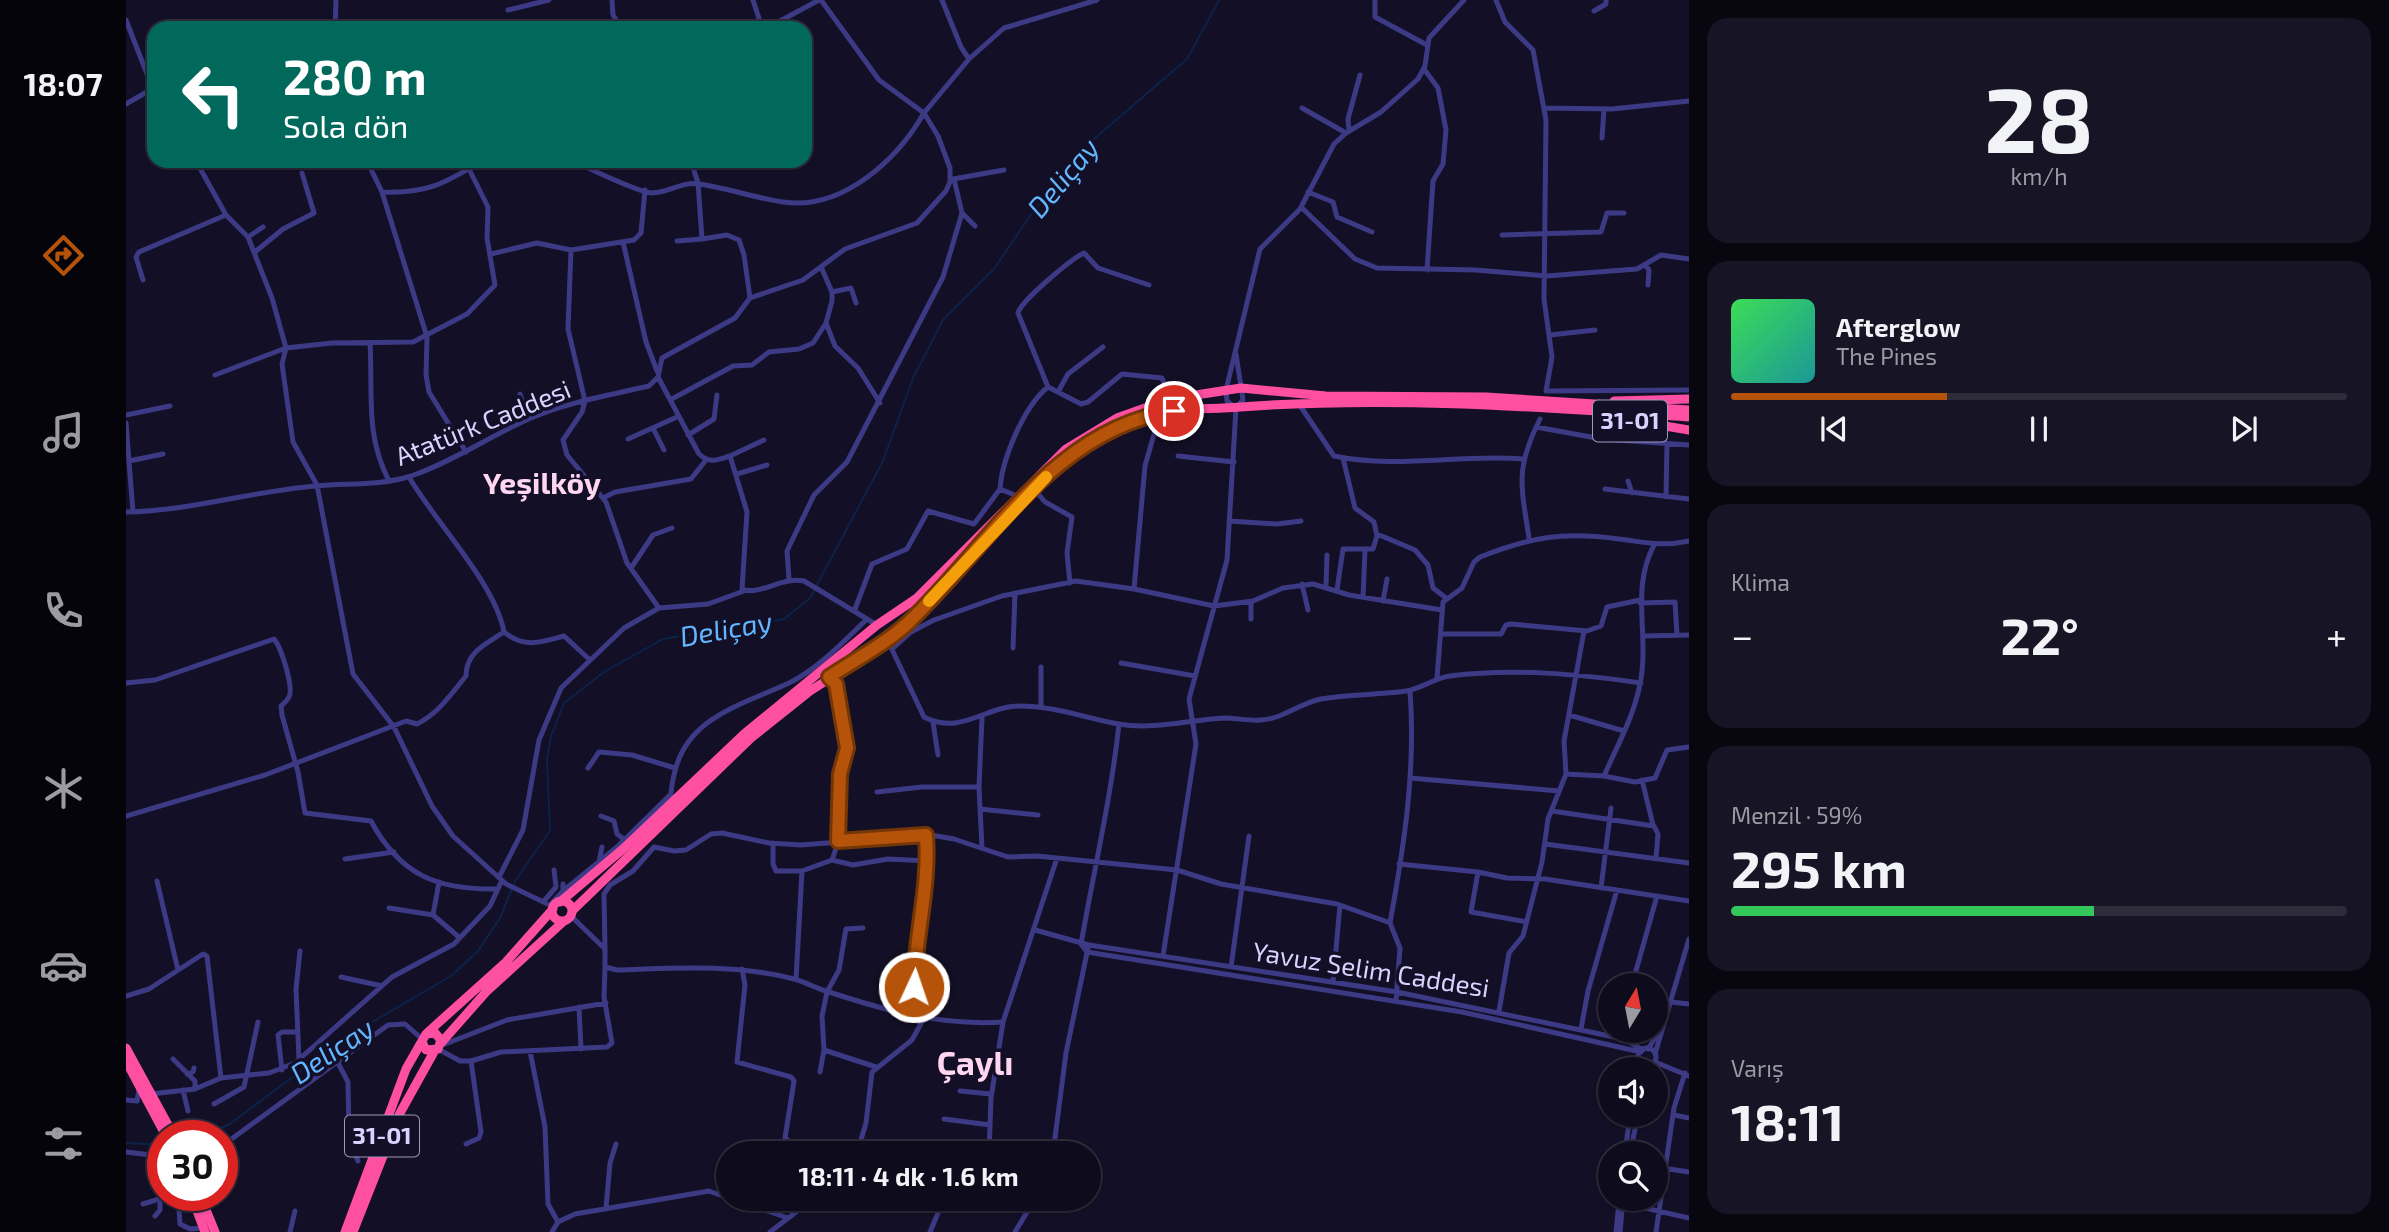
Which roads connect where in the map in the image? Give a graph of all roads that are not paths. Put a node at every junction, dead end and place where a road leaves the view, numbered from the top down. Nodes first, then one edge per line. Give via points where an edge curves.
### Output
1 (336, 0) edge
2 (549, 0) edge
3 (612, 0) edge
4 (753, 0) edge
5 (820, 0) edge
6 (942, 0) edge
7 (1097, 0) edge
8 (1464, 0) edge
9 (1496, 0) edge
10 (1606, 0) edge
11 (1375, 1) edge
12 (508, 10) dead end
13 (1594, 11) dead end
14 (126, 20) edge
15 (335, 21) edge
16 (617, 21) edge
17 (761, 21) edge
18 (778, 21) edge
19 (1427, 45) junction
20 (969, 58) junction
21 (145, 63) joint
22 (1424, 69) junction
23 (147, 70) edge
24 (1360, 75) dead end
25 (147, 93) edge
26 (1689, 101) edge
27 (126, 104) edge
28 (1302, 108) dead end
29 (1544, 108) junction
30 (1604, 110) junction
31 (924, 113) junction
32 (1347, 132) junction
33 (1602, 138) dead end
34 (200, 168) edge
35 (370, 168) edge
36 (474, 168) edge
37 (590, 168) edge
38 (693, 168) edge
39 (1003, 170) dead end
40 (470, 171) junction
41 (302, 173) dead end
42 (952, 180) junction
43 (698, 183) junction
44 (645, 190) junction
45 (382, 192) junction
46 (1308, 192) junction
47 (1301, 207) junction
48 (962, 213) junction
49 (1624, 213) dead end
50 (226, 215) junction
51 (975, 226) dead end
52 (263, 227) dead end
53 (1372, 232) dead end
54 (1546, 234) junction
55 (1502, 235) dead end
56 (248, 237) junction
57 (702, 239) junction
58 (677, 241) dead end
59 (623, 242) junction
60 (571, 250) junction
61 (255, 252) junction
62 (491, 254) junction
63 (1689, 258) edge
64 (1646, 266) junction
65 (822, 269) junction
66 (1427, 270) junction
67 (1546, 276) junction
68 (143, 280) dead end
69 (1149, 285) dead end
70 (1648, 285) dead end
71 (832, 292) junction
72 (750, 299) junction
73 (856, 303) dead end
74 (826, 323) junction
75 (1595, 330) dead end
76 (1550, 335) junction
77 (428, 337) junction
78 (370, 343) junction
79 (1103, 347) dead end
80 (286, 348) junction
81 (1236, 354) junction
82 (657, 374) junction
83 (215, 375) dead end
84 (1048, 387) junction
85 (1241, 388) junction
86 (1226, 390) junction
87 (1689, 390) edge
88 (1058, 392) junction
89 (520, 394) dead end
90 (717, 395) dead end
91 (1170, 399) junction
92 (1689, 399) edge
93 (670, 400) junction
94 (585, 401) junction
95 (880, 403) junction
96 (1299, 404) junction
97 (170, 406) dead end
98 (1573, 406) junction
99 (1236, 408) junction
100 (1689, 410) edge
101 (1160, 413) junction
102 (126, 415) edge
103 (677, 416) junction
104 (1689, 417) edge
105 (529, 419) junction
106 (1540, 419) dead end
107 (126, 423) edge
108 (1536, 427) junction
109 (654, 430) junction
110 (1689, 430) edge
111 (688, 435) junction
112 (628, 439) dead end
113 (764, 440) dead end
114 (1667, 443) junction
115 (1689, 445) edge
116 (664, 450) dead end
117 (466, 452) junction
118 (163, 454) dead end
119 (730, 456) junction
120 (1178, 456) dead end
121 (1343, 458) junction
122 (1522, 459) junction
123 (706, 460) junction
124 (129, 461) junction
125 (1234, 462) junction
126 (767, 465) dead end
127 (737, 474) junction
128 (409, 477) junction
129 (389, 481) junction
130 (1628, 481) dead end
131 (317, 485) junction
132 (1000, 489) junction
133 (1034, 489) junction
134 (1605, 489) dead end
135 (1632, 493) junction
136 (1017, 496) junction
137 (1666, 497) junction
138 (603, 498) junction
139 (1689, 499) edge
140 (129, 512) edge
141 (1229, 521) junction
142 (1301, 521) dead end
143 (672, 528) dead end
144 (1377, 534) junction
145 (1529, 538) junction
146 (1689, 541) edge
147 (1642, 544) junction
148 (1654, 545) junction
149 (1365, 551) junction
150 (1327, 555) dead end
151 (1648, 557) junction
152 (631, 568) junction
153 (789, 579) junction
154 (1387, 579) dead end
155 (1070, 583) junction
156 (1302, 584) junction
157 (1326, 585) junction
158 (1135, 589) junction
159 (1337, 590) junction
160 (744, 591) junction
161 (1015, 593) junction
162 (1363, 597) junction
163 (1446, 598) junction
164 (1383, 601) junction
165 (1251, 602) junction
166 (1640, 602) junction
167 (1214, 606) junction
168 (659, 608) junction
169 (855, 609) junction
170 (1308, 610) dead end
171 (1442, 610) junction
172 (867, 619) junction
173 (1251, 619) dead end
174 (877, 625) junction
175 (1584, 631) junction
176 (504, 632) junction
177 (1441, 634) junction
178 (1677, 635) junction
179 (1689, 635) edge
180 (1643, 636) junction
181 (889, 642) junction
182 (1013, 648) dead end
183 (590, 660) junction
184 (1121, 663) dead end
185 (1041, 667) dead end
186 (1195, 676) junction
187 (829, 677) junction
188 (1577, 677) junction
189 (1437, 678) junction
190 (1641, 682) junction
191 (126, 683) edge
192 (1410, 691) junction
193 (1041, 707) junction
194 (1569, 715) junction
195 (982, 718) junction
196 (933, 722) junction
197 (1193, 723) junction
198 (1119, 724) junction
199 (394, 727) junction
200 (1624, 731) junction
201 (1689, 747) edge
202 (938, 755) dead end
203 (296, 764) junction
204 (588, 768) dead end
205 (675, 768) junction
206 (1566, 774) junction
207 (1604, 776) junction
208 (1410, 779) junction
209 (1642, 780) junction
210 (979, 787) junction
211 (877, 792) dead end
212 (1559, 792) junction
213 (671, 798) junction
214 (980, 808) junction
215 (1611, 808) dead end
216 (1552, 811) junction
217 (126, 816) edge
218 (601, 816) dead end
219 (1038, 816) dead end
220 (1610, 821) junction
221 (628, 824) dead end
222 (1653, 825) junction
223 (634, 831) junction
224 (926, 835) junction
225 (1249, 836) dead end
226 (625, 839) junction
227 (838, 841) junction
228 (773, 843) junction
229 (1545, 844) junction
230 (602, 847) dead end
231 (982, 848) junction
232 (394, 852) junction
233 (1606, 852) junction
234 (596, 853) dead end
235 (1656, 858) junction
236 (345, 859) dead end
237 (1057, 859) junction
238 (832, 860) junction
239 (599, 861) junction
240 (928, 861) junction
241 (1095, 863) junction
242 (1689, 863) edge
243 (1399, 864) junction
244 (554, 870) dead end
245 (1177, 870) junction
246 (802, 872) junction
247 (1478, 872) junction
248 (569, 879) dead end
249 (502, 880) junction
250 (157, 881) dead end
251 (561, 881) junction
252 (1538, 881) junction
253 (439, 882) junction
254 (1243, 887) junction
255 (1601, 888) junction
256 (496, 889) junction
257 (1617, 890) junction
258 (563, 891) junction
259 (1657, 896) junction
260 (1689, 901) edge
261 (552, 905) junction
262 (1340, 905) junction
263 (389, 908) dead end
264 (433, 915) junction
265 (569, 916) junction
266 (1527, 922) junction
267 (1390, 923) junction
268 (863, 928) dead end
269 (1035, 930) junction
270 (460, 938) junction
271 (1689, 939) edge
272 (1081, 944) junction
273 (605, 949) junction
274 (1088, 949) junction
275 (300, 951) dead end
276 (1163, 956) junction
277 (1686, 963) edge
278 (605, 967) junction
279 (1231, 967) junction
280 (741, 969) junction
281 (178, 970) junction
282 (1635, 973) edge
283 (341, 977) dead end
284 (796, 979) junction
285 (1333, 982) junction
286 (382, 986) junction
287 (827, 992) junction
288 (1397, 992) junction
289 (126, 996) edge
290 (1396, 1002) junction
291 (1671, 1002) junction
292 (606, 1003) junction
293 (1689, 1004) edge
294 (579, 1007) junction
295 (1668, 1010) edge
296 (1499, 1011) junction
297 (924, 1018) junction
298 (258, 1022) dead end
299 (1003, 1022) junction
300 (1581, 1030) junction
301 (297, 1032) junction
302 (1598, 1032) edge
303 (423, 1038) junction
304 (1633, 1043) edge
305 (1649, 1043) edge
306 (1658, 1043) edge
307 (438, 1047) junction
308 (126, 1048) edge
309 (582, 1049) junction
310 (824, 1050) junction
311 (1644, 1050) junction
312 (530, 1051) junction
313 (1655, 1054) junction
314 (1642, 1057) edge
315 (1654, 1057) edge
316 (173, 1059) dead end
317 (187, 1060) dead end
318 (299, 1060) junction
319 (126, 1061) edge
320 (471, 1061) junction
321 (338, 1063) junction
322 (876, 1067) junction
323 (183, 1068) junction
324 (194, 1068) dead end
325 (1668, 1069) edge
326 (282, 1070) junction
327 (820, 1072) dead end
328 (187, 1074) junction
329 (1687, 1074) edge
330 (245, 1075) junction
331 (221, 1078) junction
332 (140, 1087) junction
333 (195, 1089) junction
334 (183, 1090) junction
335 (960, 1091) dead end
336 (152, 1094) junction
337 (991, 1094) junction
338 (126, 1100) edge
339 (214, 1104) dead end
340 (188, 1111) dead end
341 (1674, 1115) junction
342 (1689, 1118) edge
343 (944, 1119) dead end
344 (160, 1120) edge
345 (162, 1120) edge
346 (990, 1125) junction
347 (238, 1135) edge
348 (789, 1141) edge
349 (860, 1141) edge
350 (989, 1141) edge
351 (1055, 1141) edge
352 (466, 1143) dead end
353 (616, 1144) dead end
354 (126, 1152) edge
355 (147, 1155) edge
356 (1668, 1160) edge
357 (358, 1161) dead end
358 (1668, 1168) edge
359 (1689, 1172) edge
360 (716, 1193) edge
361 (147, 1202) edge
362 (143, 1204) dead end
363 (606, 1208) junction
364 (159, 1211) edge
365 (179, 1211) edge
366 (197, 1211) edge
367 (206, 1211) edge
368 (295, 1211) dead end
369 (770, 1211) edge
370 (796, 1211) edge
371 (939, 1211) edge
372 (1028, 1211) edge
373 (1620, 1211) edge
374 (1659, 1211) edge
375 (1666, 1211) edge
376 (155, 1216) dead end
377 (788, 1217) junction
378 (1689, 1218) edge
379 (558, 1222) junction
380 (204, 1230) edge
381 (215, 1232) edge
382 (290, 1232) edge
383 (345, 1232) edge
384 (354, 1232) edge
385 (552, 1232) edge
386 (770, 1232) edge
387 (930, 1232) edge
388 (1015, 1232) edge
389 (1618, 1232) edge
390 (1656, 1232) edge

1 - 15 street
2 - 12 street
3 - 16 street
4 - 17 street
5 - 18 street
5 - 31 street via 879,80
6 - 20 street
7 - 20 street via 1003,28
8 - 19 street
9 - 29 street via 1505,22 1533,50
10 - 13 street
11 - 19 street via 1375,17
14 - 21 street
19 - 22 street
20 - 31 street
21 - 23 street
22 - 32 street via 1381,112
22 - 66 street via 1438,88 1446,130 1443,164 1433,181
24 - 32 street
25 - 27 street
26 - 30 street
28 - 32 street
29 - 30 street
29 - 54 street
30 - 33 street
31 - 42 street via 938,136
31 - 43 street via 910,137 848,191 785,203
32 - 46 street via 1334,144
34 - 50 street
35 - 45 street
36 - 40 street
37 - 44 street
38 - 43 street
39 - 42 street
40 - 45 street via 428,190
40 - 62 street via 488,207
41 - 61 street via 314,213 283,229
42 - 48 street
42 - 65 street, Atatürk Caddesi via 917,223 845,249
43 - 44 street via 653,193
43 - 57 street
44 - 59 street via 641,233
45 - 77 street
46 - 47 street
46 - 53 street via 1333,202 1338,217
47 - 66 street via 1355,259 1370,266
47 - 81 street via 1260,249
48 - 51 street
48 - 95 street via 943,277
49 - 54 street via 1607,213 1601,232
50 - 56 street
50 - 68 street via 139,252 136,257
52 - 56 street
54 - 55 street
54 - 67 street
56 - 61 street
57 - 58 street
57 - 72 street via 727,235 739,240
59 - 60 street
59 - 82 street
60 - 62 street via 537,243
60 - 94 street via 568,329
61 - 80 street
62 - 77 street via 495,285 467,314
63 - 64 street via 1661,255
64 - 67 street
64 - 70 street
65 - 71 street
65 - 72 street, Atatürk Caddesi via 803,281
66 - 67 street
67 - 76 street via 1544,299
69 - 84 street via 1098,268 1084,253 1063,265 1048,284 1022,303 1018,313
71 - 73 street via 851,288
71 - 74 street
72 - 82 street, Atatürk Caddesi via 735,318 662,358
74 - 93 street via 813,343 769,352 752,365 733,366
74 - 95 street via 835,346 858,368
75 - 76 street
76 - 87 street via 1552,357 1546,391
77 - 78 street via 401,344
77 - 117 street via 429,391
78 - 80 street
78 - 129 street via 372,436
79 - 88 street via 1068,374
80 - 83 street
80 - 131 street via 282,364 293,442
81 - 85 street
81 - 86 street
82 - 93 street
82 - 94 street, Atatürk Caddesi via 649,386
84 - 88 street
84 - 132 street via 1034,398 1009,450
85 - 86 highway, 31-01
85 - 98 highway, 31-01 via 1326,396 1486,397
85 - 99 street via 1243,400
86 - 91 highway, 31-01
86 - 99 street via 1227,401
88 - 91 street via 1081,404 1112,379 1128,373 1162,378
89 - 105 street
90 - 111 street via 714,419
91 - 136 highway, 31-01 via 1089,433
92 - 98 highway, 31-01
93 - 103 street
94 - 105 street, Atatürk Caddesi
94 - 138 street via 563,445
95 - 153 street via 847,462 814,495 787,551
96 - 98 highway, 31-01
96 - 99 highway, 31-01
96 - 121 street via 1334,456
97 - 102 street
98 - 100 highway
98 - 104 highway
98 - 110 highway, 31-01
99 - 101 highway, 31-01
99 - 125 street
101 - 133 highway, 31-01 via 1095,440
101 - 158 street via 1145,466
103 - 109 street
103 - 111 street
105 - 117 street, Atatürk Caddesi
106 - 108 street
107 - 124 street
108 - 114 street via 1602,439
108 - 122 street
109 - 112 street
109 - 116 street
111 - 123 street
113 - 119 street
114 - 115 street
114 - 137 street
117 - 128 street, Atatürk Caddesi
118 - 124 street
119 - 123 street
119 - 127 street
120 - 125 street
121 - 122 street
121 - 144 street via 1354,508 1374,522
122 - 145 street via 1520,479
123 - 138 street via 691,479
124 - 140 street
125 - 141 street
126 - 127 street
127 - 160 street via 747,512 740,581
128 - 129 street, Atatürk Caddesi
128 - 176 street via 489,596
129 - 131 street, Atatürk Caddesi
130 - 135 street
131 - 140 street, Atatürk Caddesi
131 - 199 street via 353,674
132 - 136 street
132 - 169 street via 974,524 928,512 907,549 872,564
133 - 155 street via 1045,502 1072,517 1067,564
133 - 181 highway, 31-01
134 - 135 street
135 - 137 street
136 - 174 highway, 31-01 via 917,598
137 - 139 street
138 - 152 street
141 - 142 street
141 - 167 street via 1227,560
143 - 152 street via 653,535
144 - 149 street via 1376,545
144 - 163 street via 1415,550 1428,565 1433,588
145 - 147 street via 1618,539
145 - 163 street via 1480,557 1462,588
146 - 148 street
147 - 148 street
147 - 151 street
148 - 151 street
149 - 159 street via 1343,549
149 - 162 street
150 - 157 street
151 - 166 street
152 - 168 street
153 - 160 street
153 - 169 street via 810,584
154 - 164 street
155 - 158 street
155 - 161 street
156 - 157 street
156 - 165 street
156 - 170 street
157 - 159 street
158 - 167 street
159 - 162 street
160 - 168 street via 708,604
161 - 181 street via 933,620
161 - 182 street
162 - 164 street
163 - 171 street
164 - 171 street
165 - 167 street
165 - 173 street
166 - 175 street via 1607,607 1601,626
166 - 178 street via 1675,601
166 - 180 street
167 - 186 street
168 - 183 street via 624,628
169 - 172 street
171 - 177 street
172 - 174 street
172 - 205 street via 790,683 743,701 699,727 684,744
174 - 181 highway
174 - 181 highway
174 - 213 highway, 31-01
175 - 177 street via 1511,624 1501,634
175 - 188 street
176 - 183 street via 514,640 536,645 564,636
176 - 199 street via 472,654 466,662 466,676 434,714 417,724 406,721
177 - 189 street
178 - 179 street
178 - 180 street
180 - 190 street
181 - 187 highway, 31-01
181 - 196 street via 924,717
183 - 249 street via 561,688 550,711 539,740 528,814
184 - 186 street
185 - 193 street
186 - 197 street via 1189,699
187 - 227 street via 836,684 847,748 840,774
187 - 265 highway, 31-01 via 751,738
188 - 189 street via 1488,671
188 - 190 street
188 - 194 street
189 - 192 street
190 - 200 street
191 - 203 street via 155,680 274,639 290,687 290,696 281,706
192 - 197 street via 1321,699 1278,718
192 - 208 street
193 - 195 street via 1004,706 991,709
193 - 198 street
194 - 200 street
194 - 206 street via 1564,741
195 - 196 street
195 - 210 street
196 - 202 street
197 - 198 street
197 - 245 street via 1196,744
198 - 241 street via 1110,799
199 - 203 street
199 - 249 street via 439,819
200 - 207 street
201 - 209 street via 1667,750 1657,775
203 - 217 street
203 - 232 street via 305,813 371,821
204 - 205 street via 599,752 632,755
205 - 213 street
206 - 207 street
206 - 212 street
207 - 209 street
208 - 212 street
208 - 243 street via 1407,832
209 - 222 street
210 - 211 street
210 - 214 street
212 - 216 street
213 - 223 street
213 - 261 highway, 31-01 via 623,849
214 - 219 street
214 - 231 street
215 - 220 street
216 - 220 street
216 - 229 street
218 - 226 street via 614,821 617,834
220 - 222 street
220 - 233 street
221 - 223 street
222 - 235 street via 1658,834
223 - 226 street
224 - 227 street
224 - 231 street
224 - 240 street
225 - 254 street
226 - 239 street
227 - 228 street
227 - 238 street
228 - 246 street via 776,871
228 - 273 street via 711,834 686,850 654,847 604,894
229 - 233 street
229 - 252 street
230 - 239 street
231 - 237 street via 1008,857
232 - 236 street
232 - 253 street via 418,876
233 - 235 street
233 - 255 street
234 - 239 street
235 - 242 street
237 - 241 street
237 - 269 street
238 - 240 street via 853,865 888,859
238 - 246 street
239 - 258 street
240 - 297 street via 914,967 914,987
241 - 245 street
241 - 272 street
243 - 247 street
243 - 267 street
244 - 251 street
245 - 254 street
245 - 276 street
246 - 284 street
247 - 252 street
247 - 266 street via 1471,912
248 - 251 street
249 - 256 street
249 - 261 street
250 - 281 street
251 - 258 street
251 - 261 street
252 - 255 street
252 - 266 street
253 - 256 street
253 - 264 street
254 - 262 street
254 - 279 street
255 - 257 street
256 - 270 street via 490,906
257 - 259 street
257 - 300 street
258 - 261 street
259 - 260 street
259 - 282 street
261 - 265 highway via 556,919
261 - 265 highway via 569,904
261 - 303 highway, 31-01 via 506,962
262 - 267 street
262 - 285 street
263 - 264 street
264 - 270 street
265 - 273 street
265 - 307 highway, 31-01 via 486,992
266 - 296 street via 1523,936 1509,953
267 - 288 street via 1400,948
268 - 287 street via 846,929 839,970
269 - 272 street
269 - 299 street
270 - 286 street
271 - 277 street
272 - 274 street
273 - 278 street
274 - 276 street, Yavuz Selim Caddesi
274 - 290 street, Yavuz Selim Caddesi
274 - 351 street via 1066,1053
275 - 301 street
276 - 279 street, Yavuz Selim Caddesi
277 - 291 street
278 - 280 street
278 - 292 street
279 - 285 street, Yavuz Selim Caddesi
280 - 284 street
280 - 348 street via 745,985 737,1062 794,1081 785,1138
281 - 289 street via 149,989
281 - 331 street via 203,954 207,956
283 - 286 street
284 - 287 street
285 - 288 street, Yavuz Selim Caddesi
286 - 318 street
287 - 297 street
287 - 310 street via 821,1016
288 - 290 street
288 - 296 street, Yavuz Selim Caddesi
290 - 311 street, Yavuz Selim Caddesi
291 - 293 street
291 - 295 street
292 - 294 street
292 - 309 street via 612,1042 607,1047
294 - 307 street via 507,1020
294 - 309 street
296 - 300 street, Yavuz Selim Caddesi
297 - 299 street via 950,1023
297 - 322 street via 912,1040
298 - 330 street
299 - 337 street
300 - 302 street, Yavuz Selim Caddesi
301 - 318 street
301 - 326 street via 278,1035
303 - 307 highway via 426,1050
303 - 307 highway via 438,1035
303 - 321 street via 405,1024 388,1025
303 - 383 highway, 31-01 via 406,1069
304 - 311 street, Yavuz Selim Caddesi
305 - 311 street
306 - 313 street
307 - 320 street via 460,1061
307 - 384 highway, 31-01 via 400,1113
308 - 336 highway
309 - 312 street
310 - 322 street
310 - 327 street
311 - 313 street
311 - 314 street
312 - 320 street via 501,1052
312 - 379 street via 545,1127 548,1203
313 - 315 street
316 - 323 street
317 - 323 street
318 - 326 street
319 - 332 highway
320 - 352 street via 481,1132 479,1138
321 - 347 street
321 - 357 street via 348,1082 349,1138
322 - 349 street
323 - 328 street
324 - 328 street
325 - 329 street
326 - 330 street
328 - 333 street via 195,1081
329 - 341 street
330 - 331 street
330 - 339 street via 244,1087
331 - 333 street
332 - 338 street via 137,1101
332 - 344 highway
333 - 334 street
334 - 336 street
334 - 340 street
335 - 337 street
336 - 345 highway
337 - 346 street
341 - 342 street
341 - 356 street
343 - 346 street
346 - 350 street
353 - 363 street
354 - 355 street
358 - 359 street
360 - 363 street
361 - 362 street
363 - 379 street
364 - 376 street
365 - 380 street via 180,1224
366 - 380 highway
367 - 381 highway
368 - 382 street
369 - 377 street
370 - 377 street
371 - 387 street
372 - 388 street
373 - 389 street
374 - 390 street
375 - 378 street
377 - 386 street
379 - 385 street

